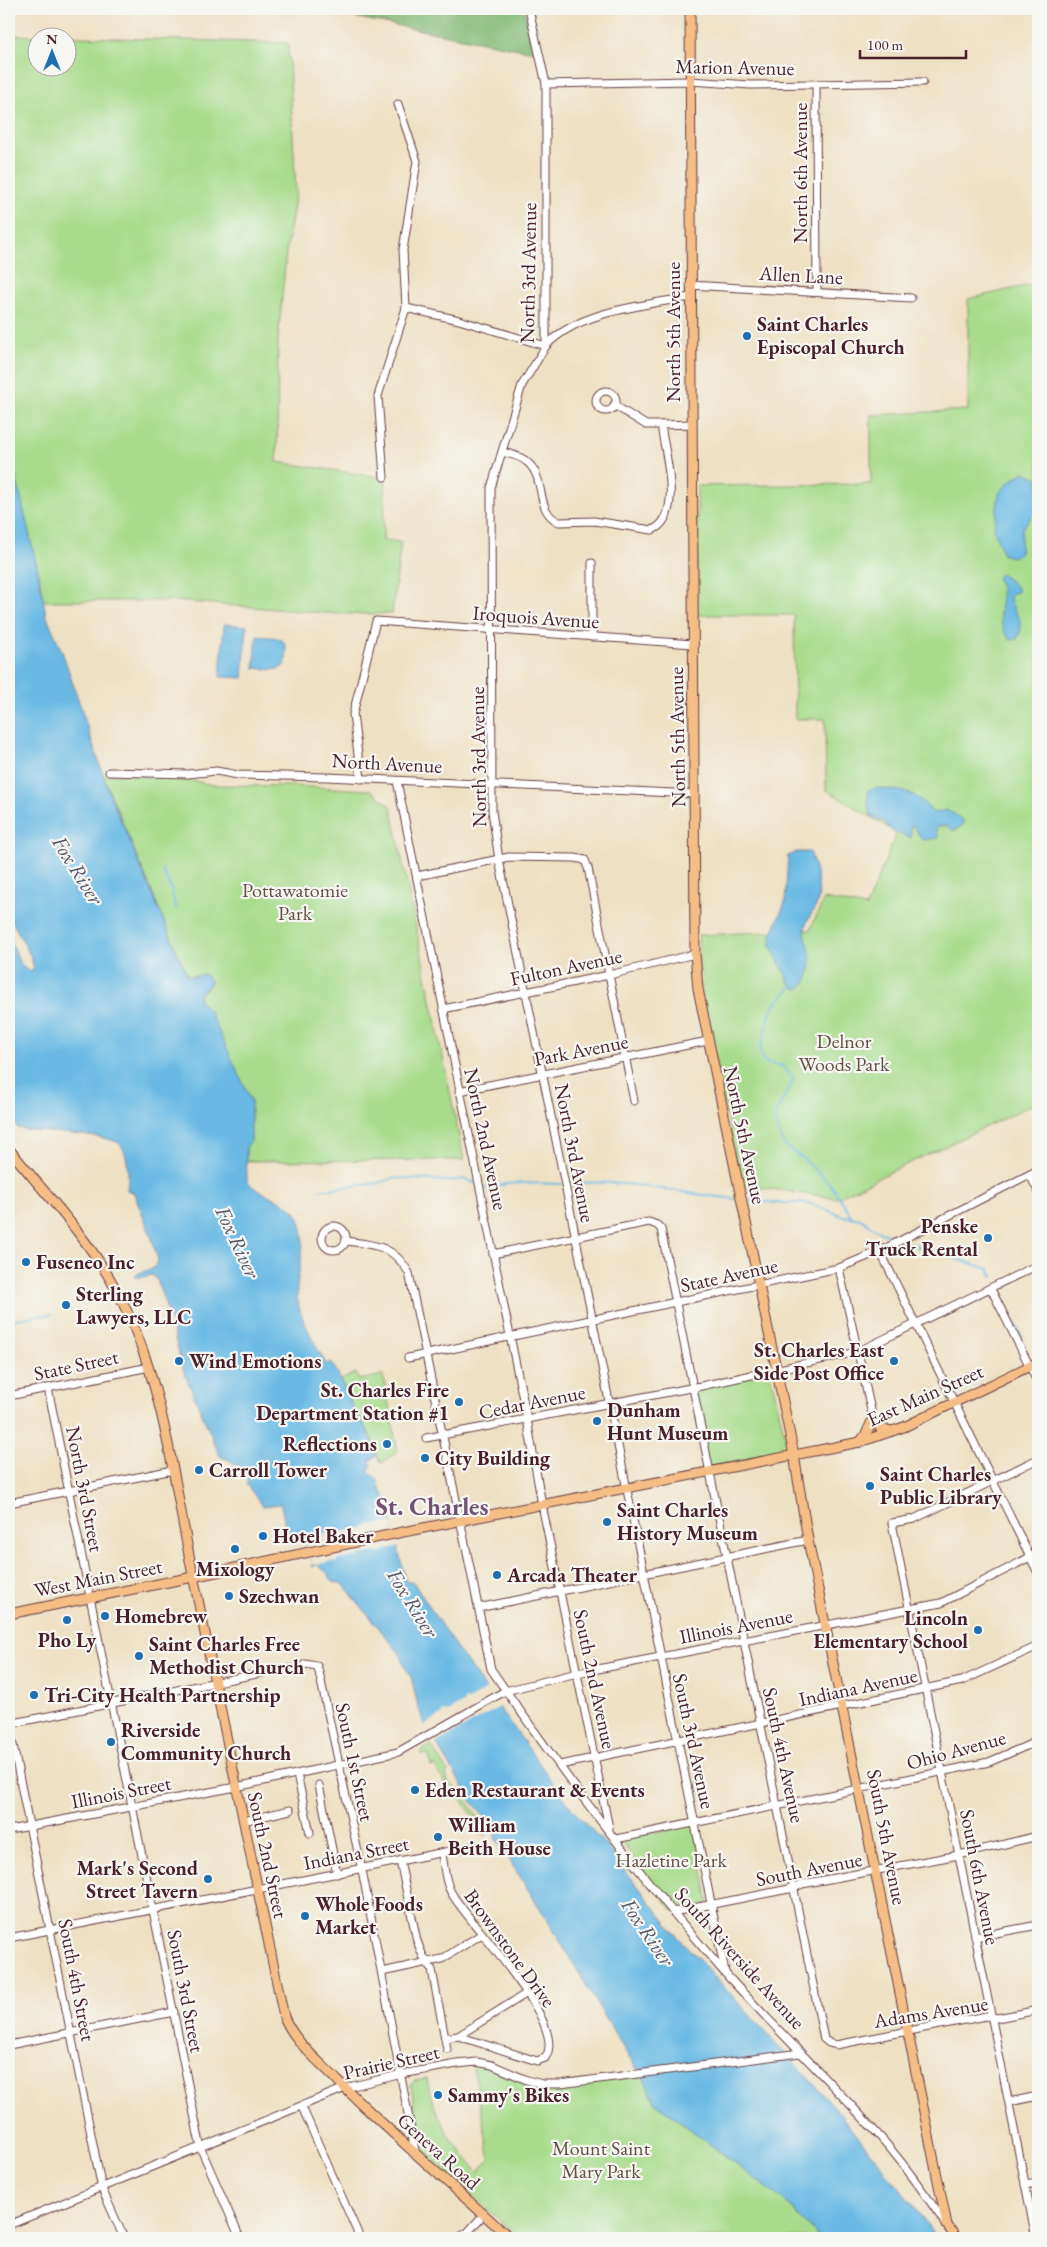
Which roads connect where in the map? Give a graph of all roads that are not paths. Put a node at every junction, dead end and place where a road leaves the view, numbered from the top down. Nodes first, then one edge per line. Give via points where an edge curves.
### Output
1 (529, 9) edge
2 (690, 9) edge
3 (690, 81) junction
4 (923, 82) dead end
5 (546, 84) junction
6 (816, 84) junction
7 (398, 104) dead end
8 (690, 285) junction
9 (817, 292) junction
10 (690, 297) junction
11 (911, 298) dead end
12 (406, 308) junction
13 (546, 346) junction
14 (614, 406) dead end
15 (692, 424) junction
16 (661, 425) junction
17 (502, 452) junction
18 (384, 477) dead end
19 (592, 564) dead end
20 (493, 630) junction
21 (592, 637) junction
22 (693, 644) junction
23 (109, 772) dead end
24 (361, 779) junction
25 (398, 781) junction
26 (494, 784) junction
27 (695, 794) junction
28 (499, 860) junction
29 (417, 876) junction
30 (695, 954) junction
31 (609, 975) junction
32 (526, 992) junction
33 (443, 1009) junction
34 (708, 1041) junction
35 (625, 1058) junction
36 (542, 1074) junction
37 (460, 1091) junction
38 (634, 1101) dead end
39 (9, 1149) edge
40 (1038, 1170) edge
41 (1030, 1175) junction
42 (1038, 1191) edge
43 (575, 1237) junction
44 (346, 1242) dead end
45 (880, 1252) junction
46 (493, 1254) junction
47 (1038, 1265) edge
48 (839, 1268) junction
49 (758, 1286) junction
50 (991, 1289) junction
51 (675, 1303) junction
52 (592, 1320) junction
53 (916, 1325) junction
54 (510, 1337) junction
55 (857, 1352) junction
56 (425, 1353) junction
57 (408, 1358) dead end
58 (1034, 1364) edge
59 (149, 1367) junction
60 (775, 1372) junction
61 (1038, 1383) edge
62 (48, 1388) junction
63 (692, 1388) junction
64 (9, 1396) edge
65 (954, 1402) junction
66 (610, 1404) junction
67 (873, 1418) junction
68 (527, 1419) junction
69 (893, 1431) junction
70 (442, 1436) junction
71 (426, 1438) dead end
72 (860, 1442) junction
73 (794, 1455) junction
74 (1038, 1459) edge
75 (173, 1470) junction
76 (710, 1472) junction
77 (993, 1482) junction
78 (625, 1488) junction
79 (69, 1491) junction
80 (9, 1503) edge
81 (542, 1505) junction
82 (460, 1521) junction
83 (808, 1540) junction
84 (1038, 1553) edge
85 (726, 1557) junction
86 (1030, 1557) junction
87 (643, 1573) junction
88 (1038, 1573) edge
89 (193, 1577) junction
90 (560, 1591) junction
91 (90, 1596) junction
92 (478, 1608) junction
93 (910, 1608) junction
94 (9, 1614) edge
95 (826, 1625) junction
96 (743, 1640) junction
97 (1038, 1646) edge
98 (660, 1657) junction
99 (305, 1664) dead end
100 (266, 1672) tunnel mouth
101 (577, 1672) junction
102 (215, 1683) junction
103 (926, 1689) junction
104 (505, 1691) junction
105 (492, 1699) joint
106 (112, 1702) junction
107 (843, 1706) junction
108 (760, 1724) junction
109 (9, 1725) edge
110 (678, 1740) junction
111 (1038, 1741) edge
112 (596, 1757) junction
113 (338, 1765) junction
114 (560, 1765) junction
115 (943, 1772) junction
116 (297, 1774) junction
117 (319, 1785) dead end
118 (236, 1787) junction
119 (860, 1789) junction
120 (777, 1806) junction
121 (133, 1807) junction
122 (290, 1810) dead end
123 (243, 1821) junction
124 (695, 1822) junction
125 (30, 1826) junction
126 (9, 1830) edge
127 (610, 1831) junction
128 (310, 1833) dead end
129 (1038, 1836) edge
130 (616, 1839) junction
131 (475, 1846) dead end
132 (442, 1853) junction
133 (959, 1855) junction
134 (400, 1861) junction
135 (361, 1869) junction
136 (876, 1872) junction
137 (337, 1874) junction
138 (794, 1888) junction
139 (257, 1890) junction
140 (712, 1904) junction
141 (153, 1909) junction
142 (673, 1912) junction
143 (1038, 1925) edge
144 (51, 1930) junction
145 (482, 1934) junction
146 (975, 1937) junction
147 (9, 1938) edge
148 (428, 1962) junction
149 (382, 1972) junction
150 (724, 1972) junction
151 (527, 1993) junction
152 (1038, 2010) edge
153 (174, 2012) junction
154 (992, 2017) junction
155 (908, 2031) junction
156 (71, 2032) junction
157 (458, 2036) junction
158 (445, 2038) junction
159 (829, 2043) joint
160 (9, 2045) edge
161 (447, 2049) dead end
162 (800, 2053) junction
163 (402, 2074) junction
164 (345, 2088) junction
165 (1038, 2096) edge
166 (1008, 2102) junction
167 (302, 2107) junction
168 (201, 2149) junction
169 (415, 2151) junction
170 (1038, 2183) edge
171 (1025, 2185) junction
172 (102, 2189) junction
173 (484, 2214) junction
174 (9, 2225) edge
175 (947, 2225) junction
176 (124, 2238) edge
177 (240, 2238) edge
178 (360, 2238) edge
179 (458, 2238) edge
180 (510, 2238) edge
181 (956, 2238) edge
182 (1036, 2238) edge

1 - 5 street, North 3rd Avenue
2 - 3 main road, North 5th Avenue
3 - 5 street, Marion Avenue
3 - 6 street, Marion Avenue via 750,85
3 - 8 main road, North 5th Avenue
4 - 6 street, Marion Avenue
5 - 13 street, North 3rd Avenue
6 - 9 street, North 6th Avenue
7 - 12 street via 417,161 403,250
8 - 9 street, Allen Lane
8 - 10 main road, North 5th Avenue
9 - 11 street, Allen Lane
10 - 13 street via 606,312 556,335
10 - 15 main road, North 5th Avenue
12 - 13 street
12 - 18 street via 378,396
13 - 17 street, North 3rd Avenue via 524,382
14 - 16 street via 646,425
15 - 16 street
15 - 22 main road, North 5th Avenue
16 - 17 street via 671,497 666,517 658,528 652,530 609,522 553,520 545,511 537,474 528,462
17 - 20 street, North 3rd Avenue via 491,488
19 - 21 street
20 - 21 street, Iroquois Avenue
20 - 24 street, Iroquois Avenue via 376,621 353,714
20 - 26 street, North 3rd Avenue
21 - 22 street, Iroquois Avenue
22 - 27 main road, North 5th Avenue
23 - 24 street, North Avenue via 188,774 216,771 238,775
24 - 25 street, North Avenue
25 - 26 street, North Avenue
25 - 29 street, North 2nd Avenue
26 - 27 street, North Avenue
26 - 28 street, North 3rd Avenue via 492,811
27 - 30 main road, North 5th Avenue
28 - 29 street
28 - 31 street via 508,857 585,860
28 - 32 street, North 3rd Avenue
29 - 33 street, North 2nd Avenue
30 - 31 street, Fulton Avenue
30 - 34 main road, North 5th Avenue
31 - 32 street, Fulton Avenue
31 - 35 street
32 - 33 street, Fulton Avenue
32 - 36 street, North 3rd Avenue
33 - 37 street, North 2nd Avenue
34 - 35 street, Park Avenue
34 - 49 main road, North 5th Avenue
35 - 36 street, Park Avenue
35 - 38 street
36 - 37 street, Park Avenue
36 - 43 street, North 3rd Avenue
37 - 46 street, North 2nd Avenue
39 - 59 main road, South 2nd Street via 99,1261 130,1318
40 - 41 street, State Avenue
41 - 42 street
41 - 45 street, State Avenue
43 - 46 street
43 - 51 street, South 4th Avenue via 649,1222 657,1225 661,1229
43 - 52 street, North 3rd Avenue
44 - 56 street, South Riverside Avenue via 380,1246 402,1261 409,1274
45 - 48 street, State Avenue
45 - 53 street
46 - 54 street, North 2nd Avenue
47 - 50 street, Cedar Avenue
48 - 49 street, State Avenue
48 - 55 street
49 - 51 street, State Avenue
49 - 60 main road, North 5th Avenue
50 - 53 street, Cedar Avenue
50 - 58 street
51 - 52 street, State Avenue
51 - 63 street, South 4th Avenue
52 - 54 street, State Avenue
52 - 66 street, North 3rd Avenue
53 - 55 street, Cedar Avenue
53 - 65 street
54 - 56 street, State Avenue
54 - 68 street, North 2nd Avenue
55 - 60 street, Cedar Avenue
55 - 67 street
56 - 57 street, State Avenue
56 - 70 street, South Riverside Avenue
58 - 61 street
58 - 65 main road, East Main Street
59 - 62 street, State Street
59 - 75 main road, South 2nd Street
60 - 63 street, Cedar Avenue
60 - 73 main road, North 5th Avenue
62 - 64 street, State Street
62 - 79 street, North 3rd Street
63 - 66 street, Cedar Avenue
63 - 76 street, South 4th Avenue
65 - 69 main road, East Main Street
65 - 77 street
66 - 68 street, Cedar Avenue
66 - 78 street, North 3rd Avenue
67 - 69 main road via 881,1429
67 - 72 main road
68 - 70 street, Cedar Avenue
68 - 81 street, North 2nd Avenue
69 - 72 main road, East Main Street
70 - 71 street, Cedar Avenue
70 - 82 street, South Riverside Avenue
72 - 73 main road, East Main Street
73 - 76 main road, East Main Street
73 - 83 main road, South 5th Avenue
74 - 77 street
75 - 79 street
75 - 89 main road, South 2nd Street
76 - 78 main road, East Main Street
76 - 85 street, South 4th Avenue
77 - 86 street
77 - 93 street, South 6th Avenue via 914,1520 892,1523
78 - 81 main road, East Main Street
78 - 87 street, South 3rd Avenue
79 - 80 street
79 - 91 street, North 3rd Street
81 - 82 main road, East Main Street
81 - 90 street, South 2nd Avenue
82 - 89 main road, West Main Street
82 - 92 street, South Riverside Avenue
83 - 85 street
83 - 95 main road, South 5th Avenue
84 - 86 street, Illinois Avenue
85 - 87 street
85 - 96 street, South 4th Avenue
86 - 88 street
86 - 93 street, Illinois Avenue via 941,1603
87 - 90 street
87 - 98 street, South 3rd Avenue
89 - 91 main road, West Main Street
89 - 102 main road, South 2nd Street
90 - 92 street
90 - 101 street, South 2nd Avenue
91 - 94 main road, West Main Street
91 - 106 street, South 3rd Street
92 - 104 street, South Riverside Avenue via 491,1669
93 - 95 street, Illinois Avenue
93 - 103 street, South 6th Avenue
95 - 96 street, Illinois Avenue
95 - 107 main road, South 5th Avenue
96 - 98 street, Illinois Avenue
96 - 108 street, South 4th Avenue
97 - 103 street, Indiana Avenue via 962,1682
98 - 101 street, Illinois Avenue
98 - 110 street, South 3rd Avenue
99 - 113 street, South 1st Street via 314,1664 319,1672
100 - 102 street
101 - 104 street, Illinois Avenue
101 - 112 street, South 2nd Avenue
102 - 106 street
102 - 118 main road, South 2nd Street
103 - 107 street, Indiana Avenue
103 - 115 street, South 6th Avenue
104 - 105 street, Illinois Avenue
104 - 114 street, South Riverside Avenue
105 - 113 street, Illinois Street via 398,1752
106 - 109 street
106 - 121 street, South 3rd Street
107 - 108 street, Indiana Avenue
107 - 119 main road, South 5th Avenue
108 - 110 street, Indiana Avenue
108 - 120 street, South 4th Avenue
109 - 125 street, South 4th Street
110 - 112 street, Indiana Avenue
110 - 124 street, South 3rd Avenue
111 - 115 street, Ohio Avenue via 989,1762
112 - 114 street, Indiana Avenue
112 - 127 street, South 2nd Avenue
113 - 116 street, Illinois Street
113 - 135 street, South 1st Street
114 - 127 street, South Riverside Avenue
115 - 119 street, Ohio Avenue
115 - 133 street, South 6th Avenue
116 - 118 street, Illinois Street
116 - 128 street
117 - 137 street
118 - 121 street, Illinois Street
118 - 123 main road, South 2nd Street
119 - 120 street, Ohio Avenue
119 - 136 main road, South 5th Avenue
120 - 124 street, Ohio Avenue
120 - 138 street, South 4th Avenue
121 - 125 street, Illinois Street
121 - 141 street, South 3rd Street
122 - 123 street
123 - 139 main road, South 2nd Street
124 - 130 street, Ohio Avenue
124 - 140 street, South 3rd Avenue
125 - 126 street, Illinois Street
125 - 144 street, South 4th Street
127 - 130 street, South Riverside Avenue
129 - 133 street, South Avenue
130 - 142 street, South Riverside Avenue
131 - 132 street, Indiana Street
132 - 134 street, Indiana Street
132 - 145 street, Brownstone Drive via 451,1894
133 - 136 street, South Avenue
133 - 146 street, South 6th Avenue
134 - 135 street, Indiana Street
134 - 148 street via 417,1941
135 - 137 street, Indiana Street
135 - 149 street, South 1st Street
136 - 138 street, South Avenue
136 - 155 main road, South 5th Avenue
137 - 139 street, Indiana Street
138 - 140 street, South Avenue
138 - 159 street, South 4th Avenue via 824,2039
139 - 141 street, Indiana Street
139 - 164 main road, South 2nd Street via 287,2023 308,2053
140 - 142 street, South Avenue
140 - 150 street, South 3rd Avenue
141 - 144 street, Indiana Street
141 - 153 street, South 3rd Street
142 - 150 street, South Riverside Avenue
143 - 146 street
144 - 147 street, Indiana Street
144 - 156 street, South 4th Street
145 - 148 street via 450,1956
145 - 151 street, Brownstone Drive
146 - 154 street, South 6th Avenue
148 - 149 street
148 - 158 street
149 - 163 street, South 1st Street
150 - 162 street, South Riverside Avenue
151 - 157 street
151 - 157 street, Brownstone Drive via 543,2021 550,2042 549,2053 541,2061
152 - 154 street, Adams Avenue
153 - 156 street
153 - 168 street, South 3rd Street
154 - 155 street, Adams Avenue
154 - 166 street, South 6th Avenue
155 - 159 street, Adams Avenue via 836,2045
155 - 175 main road, South 5th Avenue
156 - 160 street
156 - 172 street, South 4th Street
157 - 158 street
158 - 161 street
162 - 163 street, Prairie Street via 560,2084 542,2084 477,2062
162 - 175 street, South Riverside Avenue via 875,2131
163 - 164 street, Prairie Street
163 - 169 street, South 1st Street
164 - 167 street, Prairie Street
164 - 169 main road, Geneva Road
165 - 166 street
166 - 171 street, South 6th Avenue
167 - 168 street, Prairie Street
167 - 178 street
168 - 172 street, Prairie Street
168 - 177 street, South 3rd Street
169 - 173 main road, Geneva Road
170 - 171 street
171 - 182 street, South 6th Avenue
172 - 174 street, Prairie Street
172 - 176 street, South 4th Street
173 - 179 street
173 - 180 main road, Geneva Road
175 - 181 main road, South Riverside Avenue

